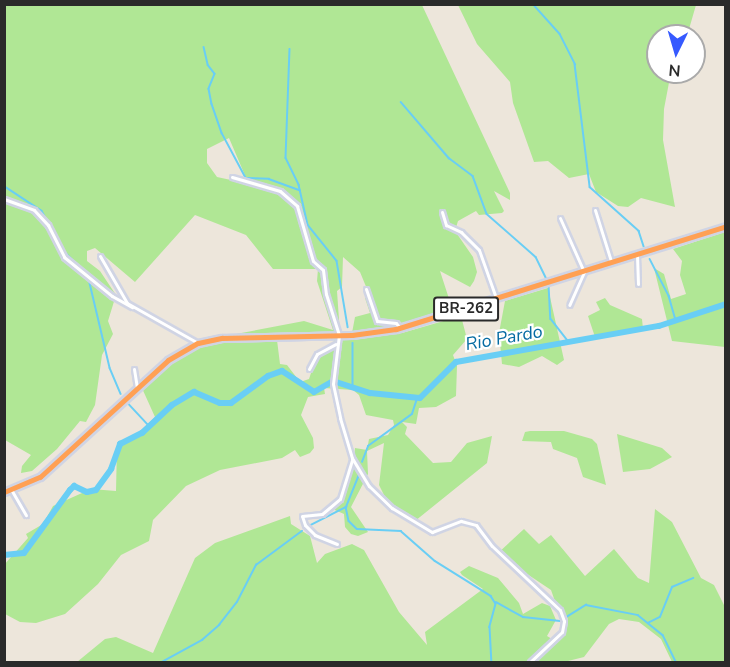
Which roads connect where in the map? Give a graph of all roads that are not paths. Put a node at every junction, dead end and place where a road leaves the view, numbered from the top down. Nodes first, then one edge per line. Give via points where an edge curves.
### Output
1 (232, 177) dead end
2 (4, 199) edge
3 (595, 210) dead end
4 (442, 212) dead end
5 (560, 218) dead end
6 (726, 226) edge
7 (638, 255) junction
8 (100, 256) dead end
9 (611, 263) junction
10 (584, 272) junction
11 (638, 284) dead end
12 (366, 290) dead end
13 (497, 300) junction
14 (569, 305) dead end
15 (132, 307) junction
16 (400, 328) junction
17 (339, 335) junction
18 (198, 343) junction
19 (337, 344) junction
20 (134, 369) dead end
21 (309, 369) dead end
22 (137, 388) junction
23 (352, 458) junction
24 (12, 491) junction
25 (4, 492) edge
26 (26, 515) dead end
27 (338, 544) dead end
28 (531, 663) edge

1 - 17 street via 280,191 294,200 311,243 313,261 323,270
2 - 15 street via 34,210 48,225 63,256 112,296
3 - 9 street
4 - 13 street via 446,225 461,232 483,256
5 - 10 street
6 - 7 highway, BR-262
7 - 9 highway, BR-262
7 - 11 street
8 - 15 street
9 - 10 highway, BR-262
10 - 13 highway, BR-262
10 - 14 street
12 - 16 street via 377,321 396,323
13 - 16 highway, BR-262
15 - 18 street
16 - 17 highway, BR-262
17 - 18 highway, BR-262 via 238,337
17 - 19 street
18 - 22 highway, BR-262 via 173,356
19 - 21 street via 317,354
19 - 23 street via 333,384
20 - 22 street
22 - 24 highway, BR-262 via 48,471
23 - 27 street via 340,499 322,514 302,516 313,533
23 - 28 street via 382,500 428,530 437,531 461,521 476,525 492,546 557,605 563,616 563,629
24 - 25 highway, BR-262
24 - 26 street

